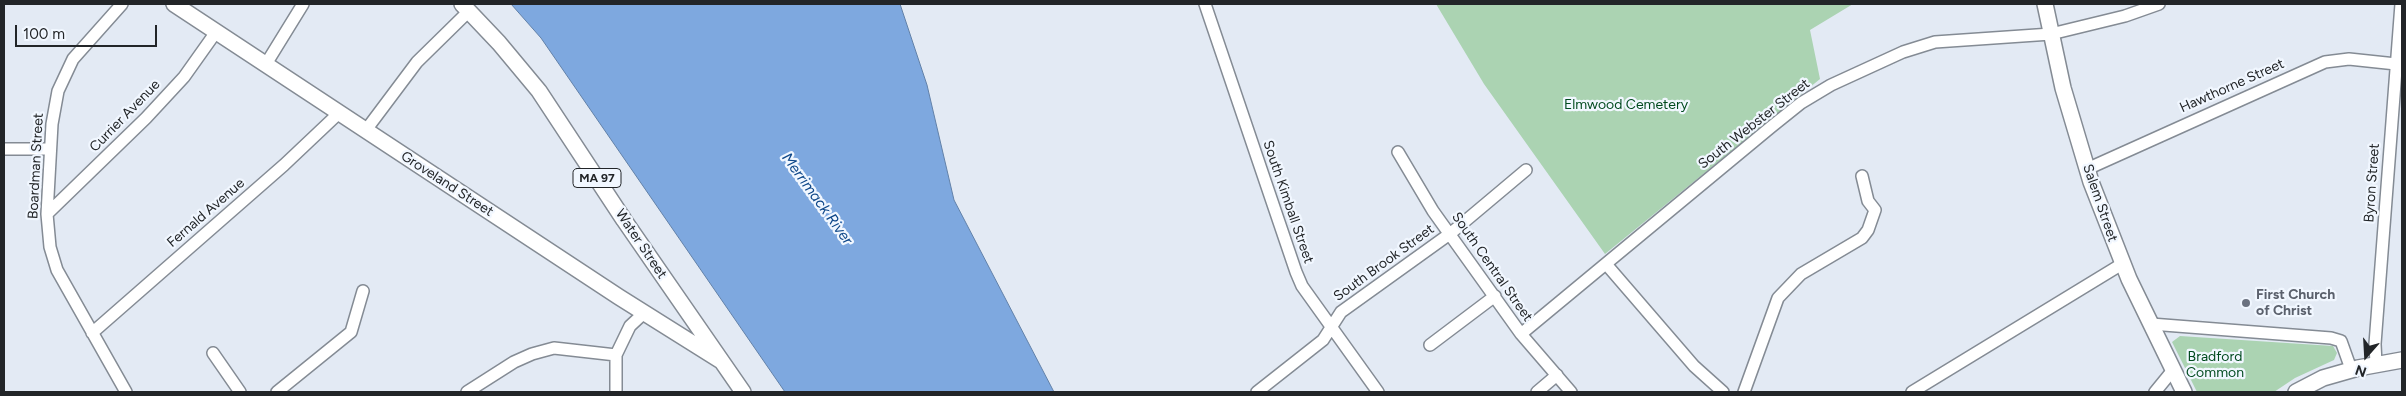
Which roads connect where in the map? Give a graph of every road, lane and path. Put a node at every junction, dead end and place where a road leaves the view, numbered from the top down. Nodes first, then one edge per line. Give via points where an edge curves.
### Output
1 (122, 4) edge
2 (174, 4) edge
3 (303, 4) edge
4 (1204, 4) edge
5 (2045, 4) edge
6 (2159, 4) edge
7 (2400, 4) edge
8 (466, 8) edge
9 (2401, 21) edge
10 (216, 32) junction
11 (2051, 34) junction
12 (266, 64) junction
13 (2396, 64) junction
14 (339, 113) junction
15 (366, 130) junction
16 (2390, 146) junction
17 (2402, 147) edge
18 (4, 149) edge
19 (50, 149) junction
20 (1398, 152) dead end
21 (2086, 169) junction
22 (1526, 170) dead end
23 (1862, 176) dead end
24 (47, 214) junction
25 (1451, 233) junction
26 (1606, 264) junction
27 (2122, 264) junction
28 (363, 291) dead end
29 (1495, 296) junction
30 (644, 313) junction
31 (2151, 324) junction
32 (1332, 326) junction
33 (92, 333) junction
34 (1521, 334) junction
35 (1430, 345) dead end
36 (214, 354) dead end
37 (616, 355) junction
38 (2402, 360) edge
39 (721, 361) junction
40 (2376, 364) junction
41 (2351, 369) junction
42 (2173, 370) junction
43 (1557, 375) junction
44 (126, 392) edge
45 (240, 392) edge
46 (277, 392) edge
47 (467, 392) edge
48 (616, 392) edge
49 (743, 392) edge
50 (1256, 392) edge
51 (1378, 392) edge
52 (1537, 392) edge
53 (1571, 392) edge
54 (1723, 392) edge
55 (1744, 392) edge
56 (1912, 392) edge
57 (2155, 392) edge
58 (2184, 392) edge
59 (2296, 392) edge

1 - 19 street, Boardman Street via 73,59 64,74 55,104
2 - 10 main road, Groveland Street
3 - 12 street
4 - 32 street, South Kimball Street via 1290,256 1302,286
5 - 11 main road, Salem Street
6 - 11 street, South Webster Street
7 - 9 street, Byron Street
8 - 15 street via 417,62
8 - 39 main road, Water Street / MA 97 via 539,91
9 - 13 street, Byron Street
10 - 12 main road, Groveland Street
10 - 24 street, Currier Avenue via 184,77 146,118
11 - 21 main road, Salem Street
11 - 26 street, South Webster Street via 1935,42 1895,55 1831,85 1801,103
12 - 14 main road, Groveland Street
13 - 16 street, Byron Street
13 - 21 street, Hawthorne Street via 2350,59 2325,62
14 - 15 main road, Groveland Street
14 - 33 street, Fernald Avenue
15 - 30 main road, Groveland Street
16 - 17 street
16 - 40 street, Byron Street
18 - 19 street
19 - 24 street, Boardman Street
20 - 25 street, South Central Street via 1433,211
21 - 27 main road, Salem Street
22 - 25 street, South Brook Street
23 - 55 street via 1865,191 1875,210 1868,230 1862,238 1802,274 1778,298
24 - 33 street, Boardman Street via 50,247 57,270
25 - 29 street, South Central Street
25 - 32 street, South Brook Street via 1341,312
26 - 34 street, South Webster Street
26 - 54 street via 1694,366
27 - 31 main road, Salem Street
27 - 56 street
28 - 46 street via 351,332
29 - 34 street, South Central Street
29 - 35 street
30 - 37 street via 630,326
30 - 39 main road, Groveland Street
31 - 41 street via 2331,338 2341,341
31 - 42 main road, Salem Street
32 - 50 street, South Brook Street via 1323,340
32 - 51 street, South Kimball Street
33 - 44 street, Boardman Street
34 - 43 street, South Central Street
36 - 45 street
37 - 47 street via 554,348 514,362
37 - 48 street
38 - 40 main road
39 - 49 main road, Water Street / MA 97
40 - 41 main road
41 - 59 main road
42 - 57 street
42 - 58 main road, Salem Street
43 - 52 street
43 - 53 street, South Central Street

